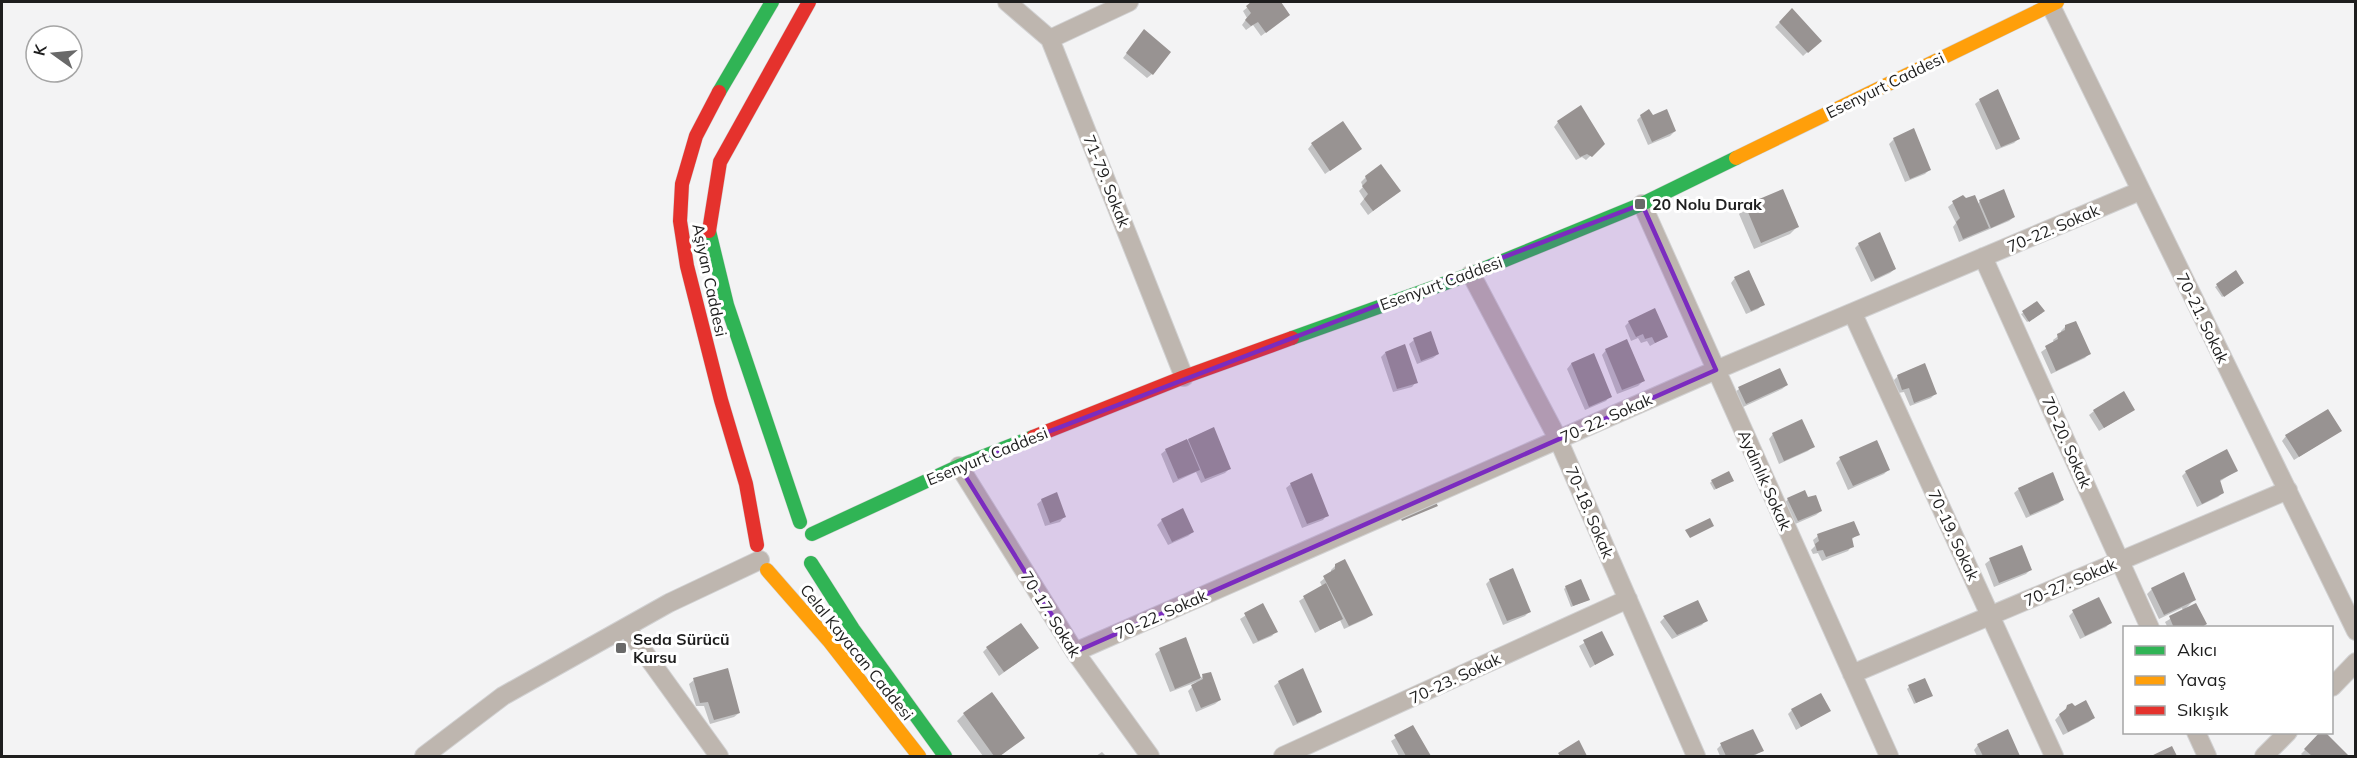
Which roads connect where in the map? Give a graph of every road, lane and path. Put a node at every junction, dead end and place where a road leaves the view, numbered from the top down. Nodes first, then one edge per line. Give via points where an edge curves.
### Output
1 (772, 2) edge
2 (809, 2) edge
3 (1007, 2) edge
4 (1129, 2) edge
5 (2053, 3) edge
6 (1050, 39) junction
7 (2140, 191) junction
8 (1642, 204) junction
9 (1983, 257) junction
10 (1471, 274) junction
11 (1852, 314) junction
12 (1716, 370) junction
13 (1184, 377) junction
14 (1558, 439) junction
15 (959, 466) junction
16 (2288, 490) junction
17 (781, 519) dead end
18 (800, 522) junction
19 (765, 528) dead end
20 (812, 534) junction
21 (762, 559) junction
22 (2121, 561) junction
23 (802, 571) junction
24 (1628, 599) junction
25 (1991, 616) junction
26 (2150, 626) edge
27 (626, 627) junction
28 (2355, 631) edge
29 (1075, 652) junction
30 (2355, 662) edge
31 (1852, 674) junction
32 (2333, 685) edge
33 (2197, 734) edge
34 (2286, 734) edge
35 (424, 756) edge
36 (719, 756) edge
37 (919, 756) edge
38 (945, 756) edge
39 (1150, 756) edge
40 (1283, 756) edge
41 (1696, 756) edge
42 (1889, 756) edge
43 (2054, 756) edge
44 (2207, 756) edge
45 (2264, 756) edge

1 - 21 street, Aşiyan Caddesi via 696,136 682,184 680,221 687,266 746,484
2 - 18 street, Aşiyan Caddesi via 720,162 709,230 727,304
3 - 6 street, 71-79. Sokak
4 - 6 street
5 - 7 street, 70-21. Sokak
5 - 8 street, Esenyurt Caddesi
6 - 13 street, 71-79. Sokak
7 - 9 street, 70-22. Sokak
7 - 16 street, 70-21. Sokak
8 - 10 street, Esenyurt Caddesi
8 - 12 street, Aydınlık Sokak
9 - 11 street, 70-22. Sokak
9 - 22 street, 70-20. Sokak
10 - 13 street, Esenyurt Caddesi
10 - 14 street, 70-18. Sokak
11 - 12 street, 70-22. Sokak
11 - 25 street, 70-19. Sokak
12 - 14 street, 70-22. Sokak
12 - 31 street, Aydınlık Sokak
13 - 15 street, Esenyurt Caddesi
14 - 24 street, 70-18. Sokak
14 - 29 street, 70-22. Sokak
15 - 20 street, Esenyurt Caddesi
15 - 29 street, 70-17. Sokak
16 - 22 street, 70-27. Sokak
16 - 28 street, 70-21. Sokak
17 - 18 street
18 - 20 street
19 - 21 street
20 - 23 street via 816,549
21 - 23 street via 780,577
21 - 27 street
21 - 37 street, Celal Kayacan Caddesi
22 - 25 street, 70-27. Sokak
22 - 26 street, 70-20. Sokak
23 - 38 street, Celal Kayacan Caddesi via 853,629
24 - 40 street, 70-23. Sokak
24 - 41 street, 70-18. Sokak
25 - 31 street, 70-27. Sokak
25 - 43 street, 70-19. Sokak
27 - 35 street via 503,696
27 - 36 street
29 - 39 street, 70-17. Sokak
30 - 32 street
31 - 42 street, Aydınlık Sokak
33 - 44 street
34 - 45 street

